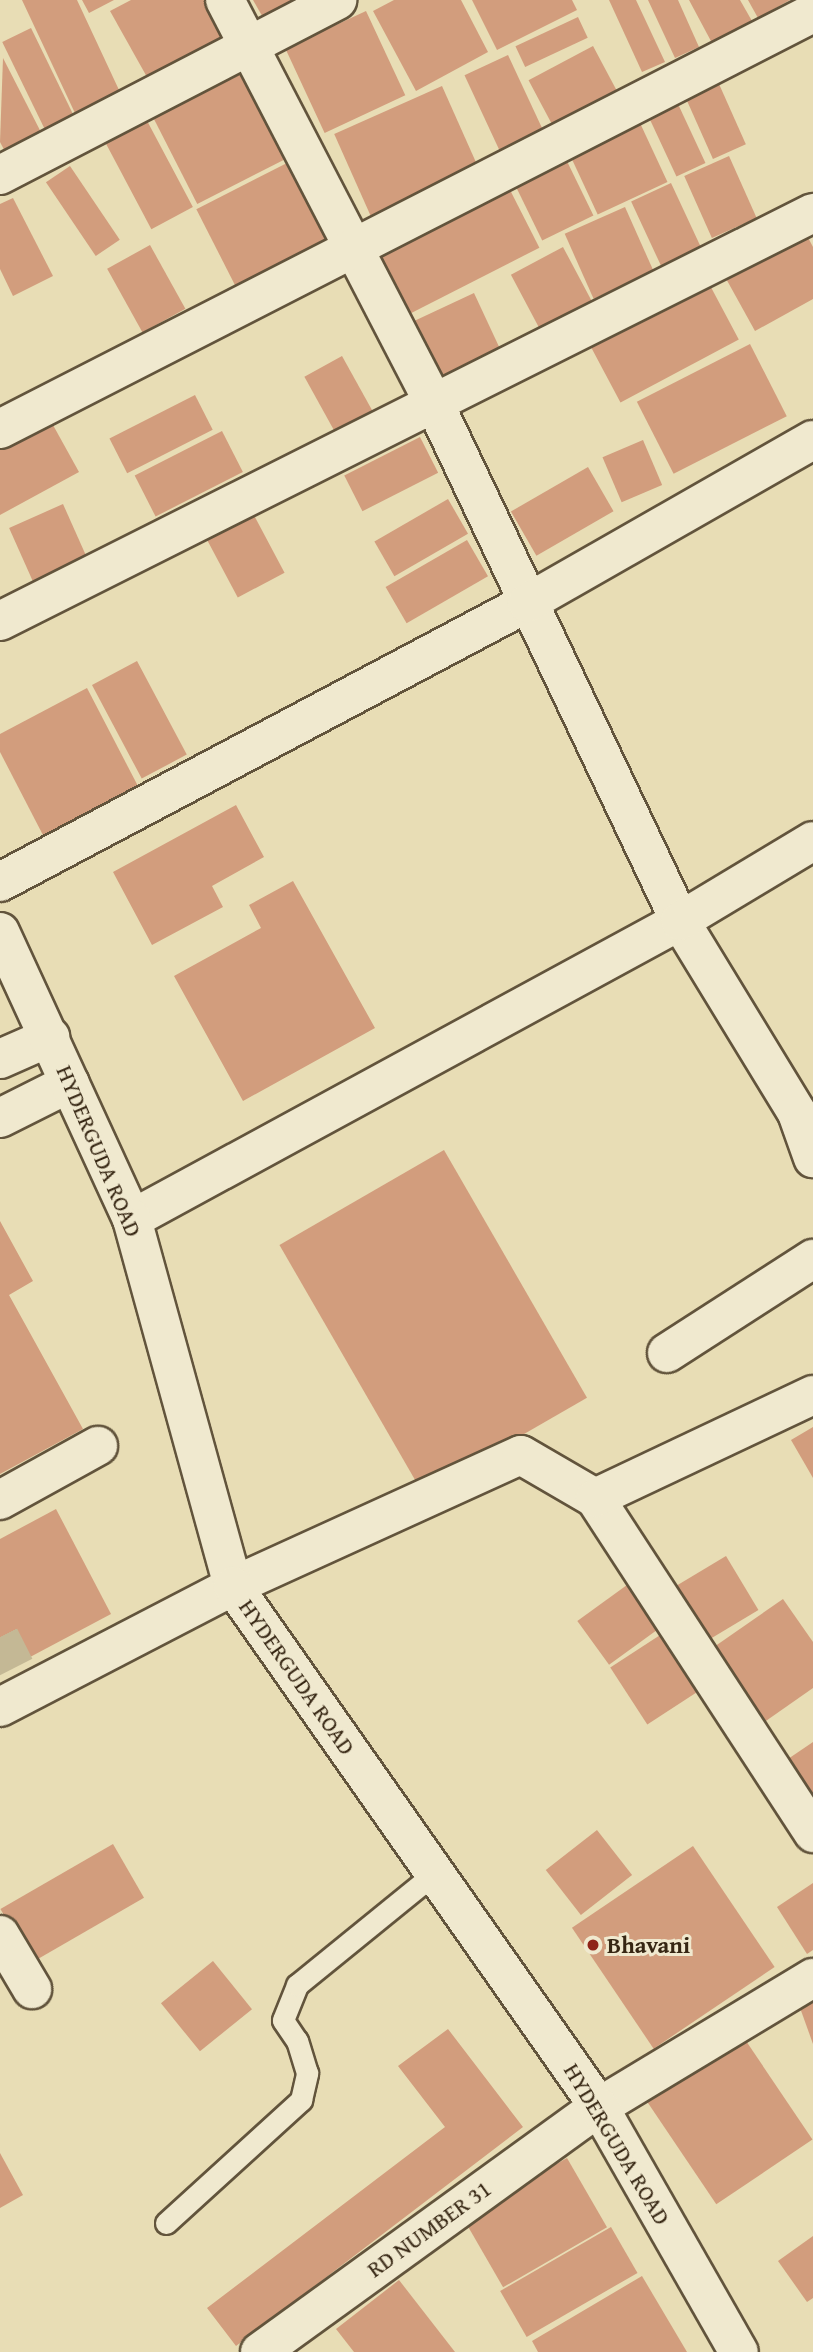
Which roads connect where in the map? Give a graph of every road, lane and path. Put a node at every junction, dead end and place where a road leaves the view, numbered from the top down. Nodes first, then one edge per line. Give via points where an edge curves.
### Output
1 (225, 0) edge
2 (337, 0) edge
3 (813, 13) edge
4 (249, 46) junction
5 (0, 176) edge
6 (813, 213) edge
7 (354, 247) junction
8 (434, 403) junction
9 (0, 429) edge
10 (813, 440) edge
11 (527, 603) junction
12 (0, 621) edge
13 (813, 841) edge
14 (0, 882) edge
15 (680, 921) junction
16 (0, 932) edge
17 (50, 1037) junction
18 (0, 1059) edge
19 (70, 1083) junction
20 (0, 1118) edge
21 (813, 1158) edge
22 (132, 1219) junction
23 (813, 1259) edge
24 (667, 1353) dead end
25 (813, 1395) edge
26 (98, 1446) dead end
27 (595, 1498) junction
28 (0, 1500) edge
29 (233, 1586) junction
30 (15, 1689) edge
31 (813, 1833) edge
32 (435, 1872) junction
33 (0, 1935) edge
34 (813, 1978) edge
35 (32, 1989) dead end
36 (599, 2107) junction
37 (166, 2223) dead end
38 (260, 2352) edge
39 (739, 2352) edge

1 - 4 street
2 - 4 street
3 - 7 street
4 - 5 street
4 - 7 street
6 - 8 street
7 - 8 street
7 - 9 street
8 - 11 street
8 - 12 street
10 - 11 street
11 - 14 street
11 - 15 street
13 - 15 street
15 - 21 street via 797,1113
15 - 22 street
16 - 17 street, HYDERGUDA ROAD
17 - 18 street
17 - 19 street, HYDERGUDA ROAD
19 - 20 street
19 - 22 street, HYDERGUDA ROAD
22 - 29 street, HYDERGUDA ROAD
23 - 24 street
25 - 27 street
26 - 28 street
27 - 29 street via 521,1455
27 - 31 street
29 - 30 street
29 - 32 street, HYDERGUDA ROAD
32 - 36 street, HYDERGUDA ROAD
32 - 37 lane via 297,1985 283,2020 297,2041 307,2073 300,2101
33 - 35 street
34 - 36 street, RD NUMBER 31
36 - 38 street, RD NUMBER 31
36 - 39 street, HYDERGUDA ROAD

